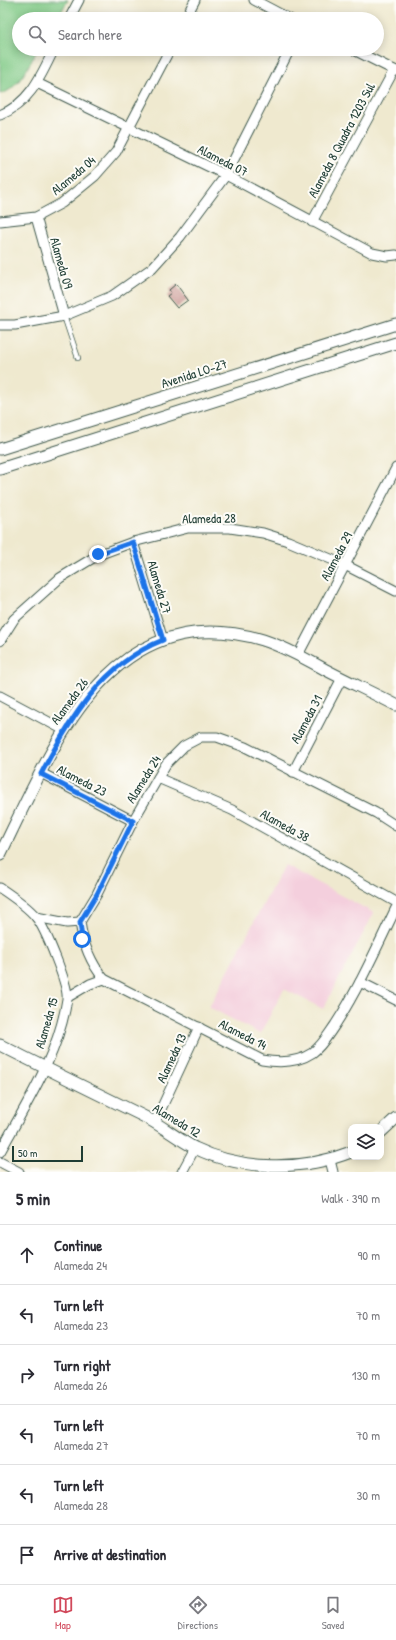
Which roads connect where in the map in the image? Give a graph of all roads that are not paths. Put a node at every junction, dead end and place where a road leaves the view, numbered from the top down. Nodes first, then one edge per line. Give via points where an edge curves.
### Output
1 (79, 0) edge
2 (195, 0) edge
3 (254, 0) edge
4 (73, 12) edge
5 (189, 12) edge
6 (277, 12) edge
7 (50, 56) edge
8 (166, 56) edge
9 (286, 56) edge
10 (366, 56) edge
11 (395, 70) edge
12 (37, 83) junction
13 (0, 115) edge
14 (129, 128) junction
15 (226, 175) junction
16 (36, 217) junction
17 (0, 221) edge
18 (312, 222) junction
19 (396, 255) edge
20 (64, 316) junction
21 (396, 324) edge
22 (0, 325) edge
23 (396, 343) edge
24 (78, 358) dead end
25 (0, 449) edge
26 (0, 468) edge
27 (395, 472) edge
28 (133, 542) junction
29 (345, 565) junction
30 (396, 591) edge
31 (163, 640) junction
32 (0, 641) edge
33 (298, 655) junction
34 (342, 678) junction
35 (0, 696) edge
36 (396, 705) edge
37 (64, 730) junction
38 (293, 772) junction
39 (41, 774) junction
40 (158, 778) junction
41 (392, 818) edge
42 (133, 821) junction
43 (396, 826) edge
44 (0, 855) edge
45 (0, 888) edge
46 (396, 902) edge
47 (396, 908) edge
48 (36, 917) junction
49 (80, 922) junction
50 (104, 980) junction
51 (360, 982) junction
52 (68, 997) junction
53 (396, 1000) edge
54 (199, 1027) junction
55 (0, 1045) edge
56 (45, 1068) junction
57 (396, 1118) edge
58 (155, 1122) junction
59 (384, 1129) edge
60 (195, 1148) junction
61 (0, 1152) edge
62 (348, 1153) edge
63 (330, 1160) junction
64 (0, 1162) edge
65 (19, 1172) edge
66 (182, 1172) edge
67 (333, 1172) edge

1 - 4 street
2 - 5 street
3 - 6 street
7 - 12 street
8 - 14 street, Alameda 04
9 - 15 street
10 - 11 street
11 - 18 street, Alameda 8 Quadra 1203 Sul
12 - 13 street via 20,105
12 - 14 street, Alameda 07
14 - 15 street, Alameda 07
14 - 16 street, Alameda 04 via 116,152 95,176 62,203
15 - 18 street, Alameda 07
15 - 20 street via 180,237 152,268 112,296
16 - 17 street, Alameda 04
16 - 20 street, Alameda 09
18 - 19 street, Alameda 07 via 372,253
20 - 22 street
20 - 24 lane
21 - 25 street, Avenida LO-27
23 - 26 street
27 - 29 street, Alameda 29
28 - 29 street, Alameda 28 via 188,528 230,528 263,533 288,541
28 - 31 street, Alameda 27
28 - 32 street, Alameda 28 via 98,554 60,578 14,619
29 - 30 street, Alameda 28
29 - 33 street, Alameda 29
31 - 33 street, Alameda 26 via 196,633 228,633 264,641
31 - 37 street, Alameda 26 via 117,667 97,685
33 - 34 street, Alameda 26
34 - 36 street, Alameda 26
34 - 38 street, Alameda 31
35 - 37 street
37 - 39 street, Alameda 26
38 - 40 street, Alameda 24 via 228,740 201,737 175,753
38 - 41 street, Alameda 24
39 - 42 street, Alameda 23
39 - 44 street, Alameda 26
40 - 42 street, Alameda 24
40 - 46 street, Alameda 38 via 232,810
41 - 43 street, Alameda 24
42 - 49 street, Alameda 24 via 97,894
45 - 48 street, Alameda 15
47 - 51 street, Alameda 14
48 - 49 street via 60,923
48 - 52 street, Alameda 15 via 53,951
49 - 50 street, Alameda 14 via 88,956
50 - 52 street via 90,984
50 - 54 street, Alameda 14
51 - 53 street
51 - 54 street, Alameda 14 via 323,1042 312,1053 290,1062 262,1060
52 - 56 street, Alameda 15
54 - 58 street, Alameda 13
55 - 56 street, Alameda 12
56 - 58 street, Alameda 12
56 - 61 street, Alameda 15
57 - 59 street
58 - 60 street, Alameda 12
60 - 63 street, Alameda 12 via 229,1160 254,1165 301,1165
60 - 66 street
62 - 63 street, Alameda 12
63 - 67 street
64 - 65 street

